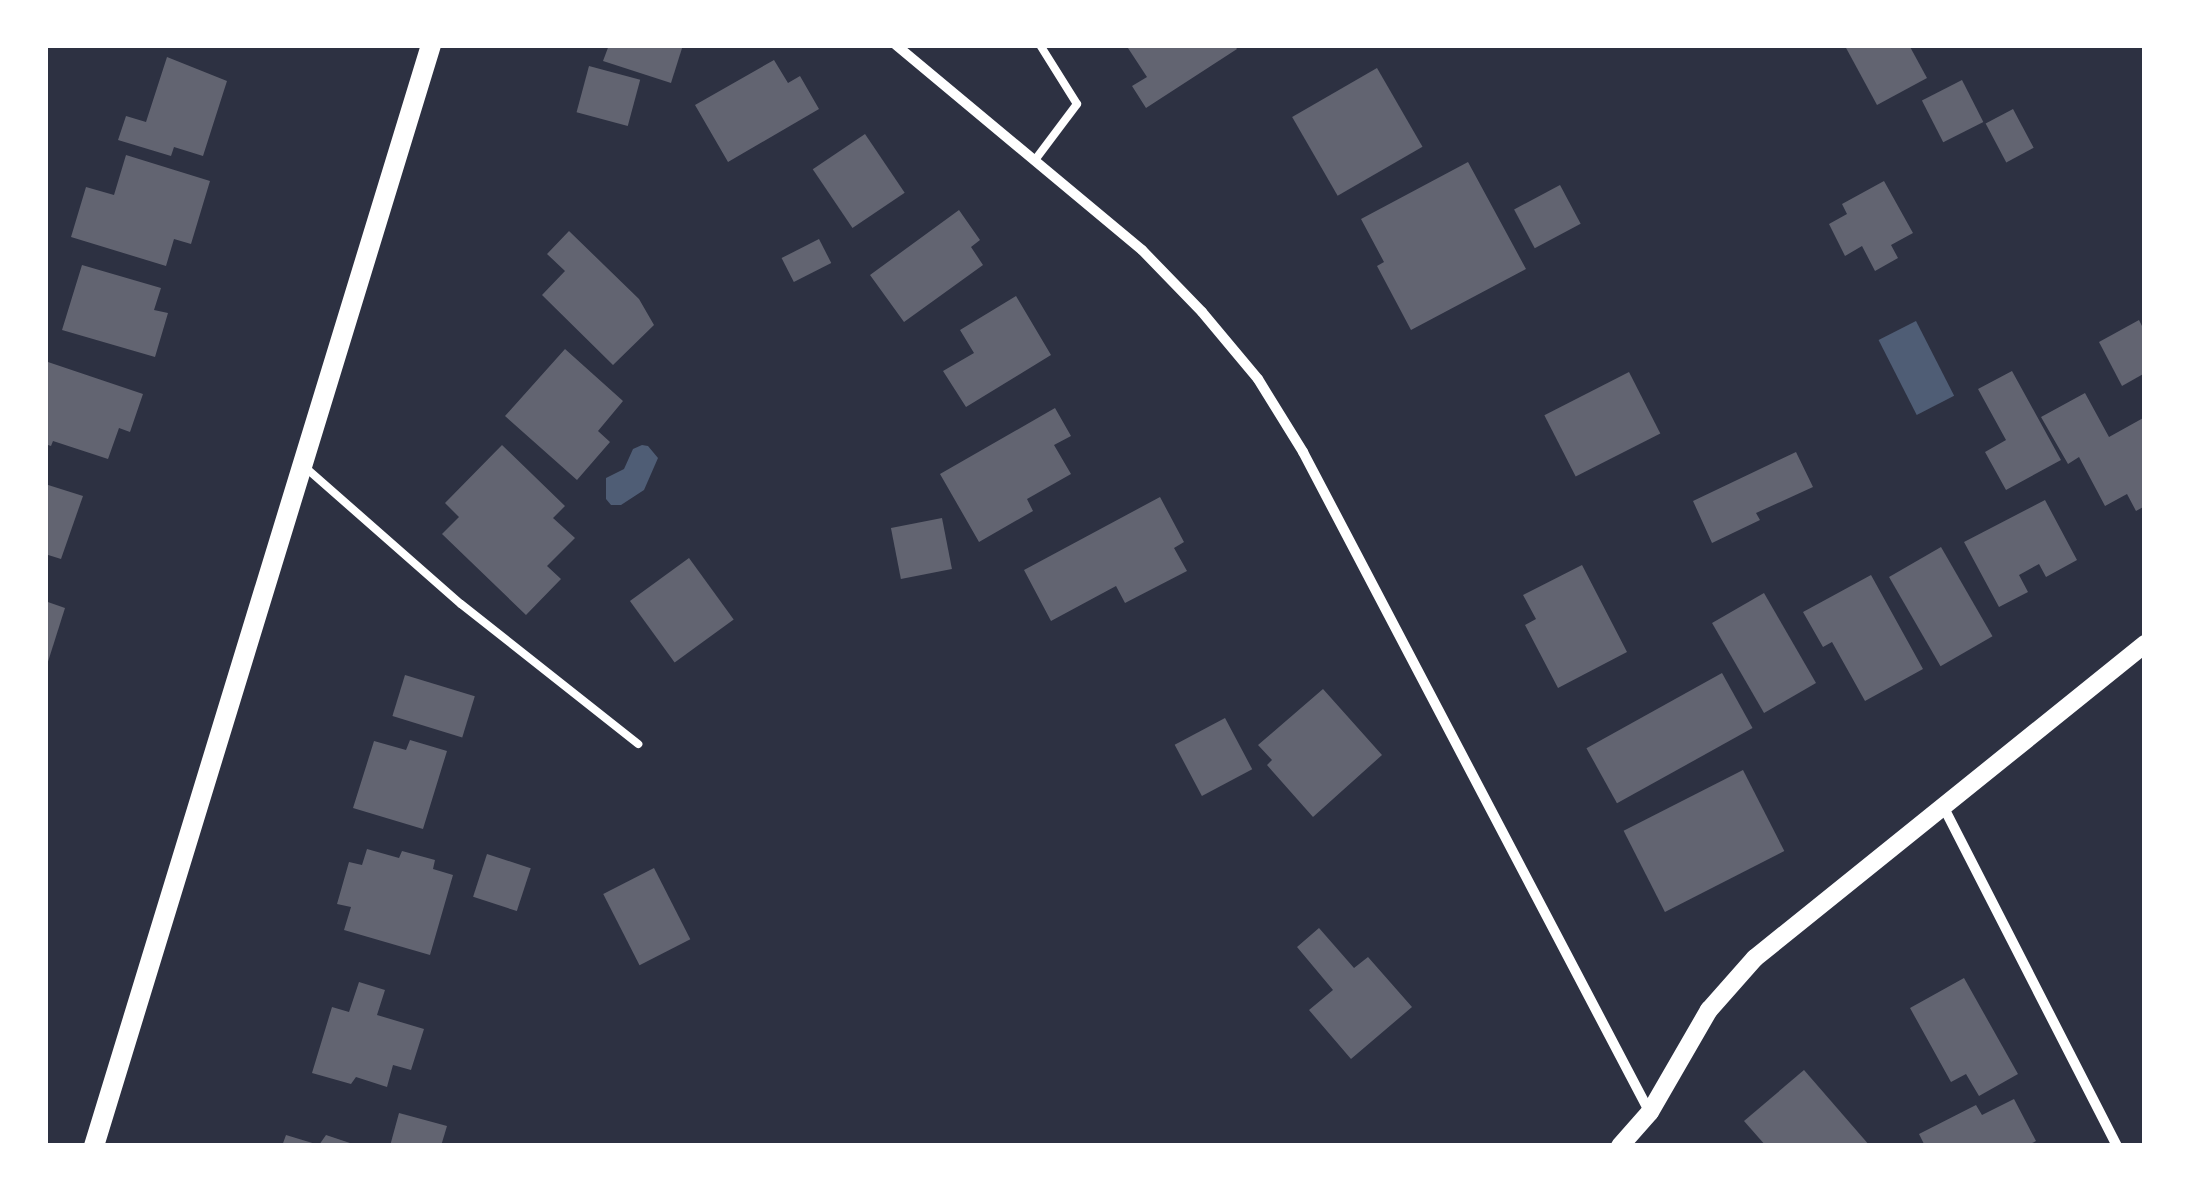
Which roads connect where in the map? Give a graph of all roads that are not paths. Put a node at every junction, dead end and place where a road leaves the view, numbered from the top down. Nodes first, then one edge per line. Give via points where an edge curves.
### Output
1 (431, 45) edge
2 (896, 45) edge
3 (1040, 45) edge
4 (1034, 160) junction
5 (302, 465) junction
6 (2145, 644) edge
7 (638, 744) dead end
8 (1943, 806) junction
9 (1650, 1112) junction
10 (94, 1146) edge
11 (1620, 1146) edge
12 (2117, 1146) edge

1 - 5 main road
2 - 4 street
3 - 4 lane via 1077,104
4 - 9 street via 1142,250 1258,379 1304,452
5 - 7 lane via 460,604
5 - 10 main road
6 - 8 street
8 - 9 street via 1755,958 1709,1010
8 - 12 street
9 - 11 street

